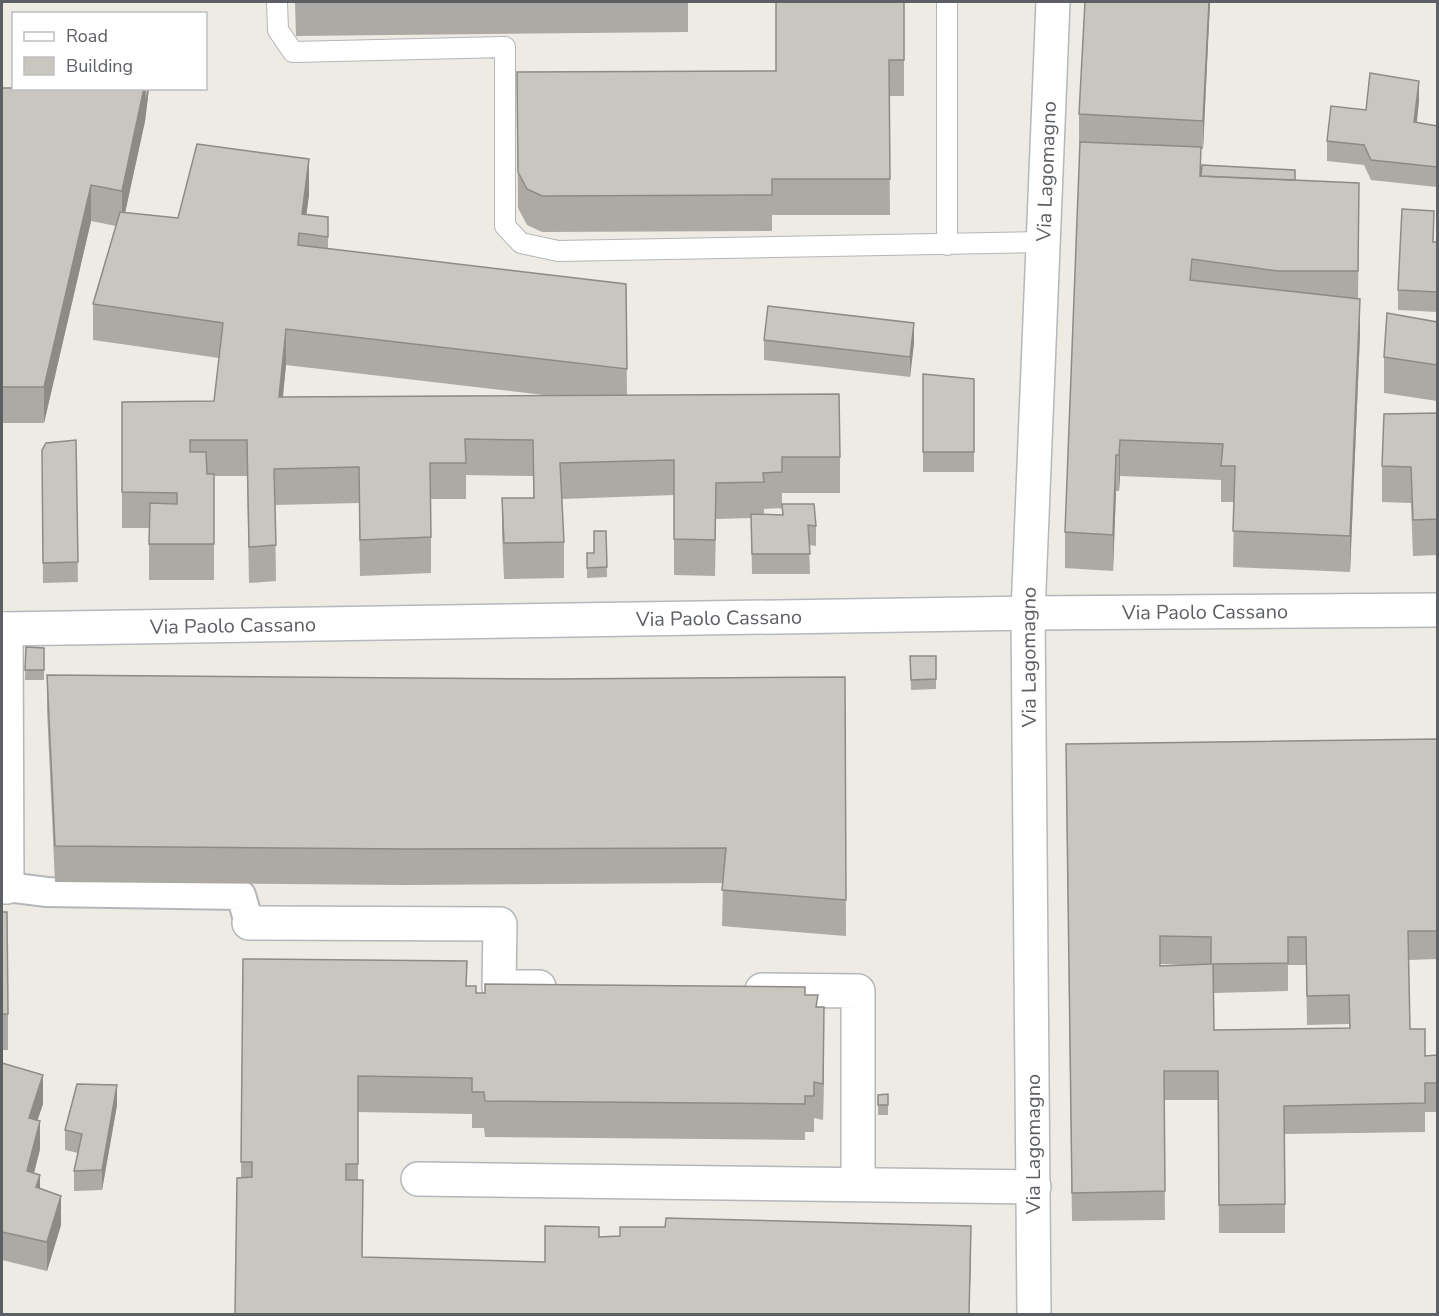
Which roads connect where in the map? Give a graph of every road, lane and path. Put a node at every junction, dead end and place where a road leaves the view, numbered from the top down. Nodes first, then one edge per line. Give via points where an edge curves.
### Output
1 (278, 2) edge
2 (947, 2) edge
3 (1053, 2) edge
4 (1044, 242) junction
5 (947, 245) junction
6 (1437, 610) edge
7 (1028, 613) junction
8 (4, 629) edge
9 (4, 887) edge
10 (249, 923) joint
11 (565, 987) edge
12 (729, 990) edge
13 (418, 1179) dead end
14 (858, 1184) junction
15 (1034, 1187) junction
16 (1034, 1314) edge

1 - 5 lane via 278,30 293,52 505,47 505,226 521,243 558,251
2 - 5 lane
3 - 4 main road, Via Lagomagno
4 - 5 lane
4 - 7 main road, Via Lagomagno
6 - 7 main road, Via Paolo Cassano
7 - 8 main road, Via Paolo Cassano
7 - 15 main road, Via Lagomagno
8 - 9 main road
9 - 10 street via 47,892 241,895
10 - 11 main road via 500,924 499,987
12 - 14 main road via 858,991
13 - 14 main road
14 - 15 main road
15 - 16 main road, Via Lagomagno

